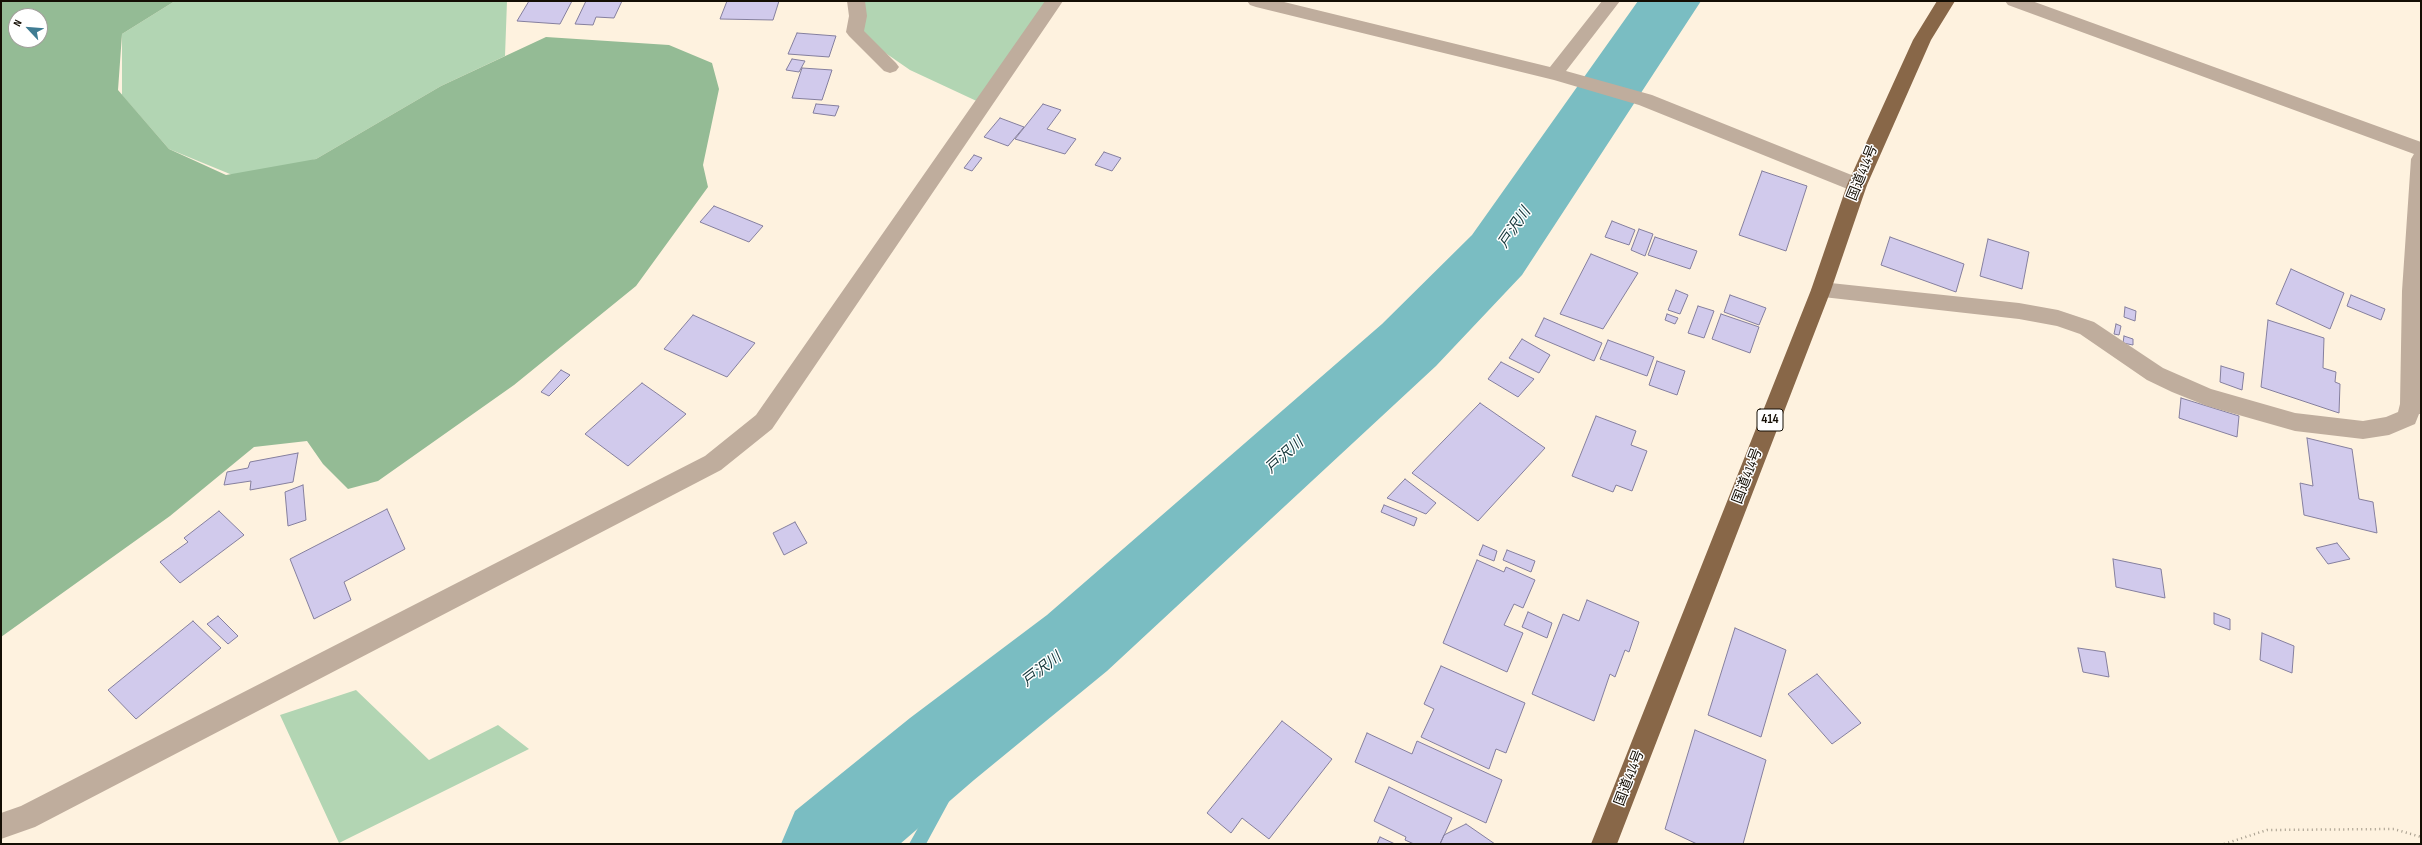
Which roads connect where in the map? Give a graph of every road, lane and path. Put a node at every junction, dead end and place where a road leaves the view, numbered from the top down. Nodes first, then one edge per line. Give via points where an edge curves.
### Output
1 (856, 1) edge
2 (1054, 1) edge
3 (1256, 1) edge
4 (1611, 1) edge
5 (1946, 1) edge
6 (2014, 1) edge
7 (890, 67) dead end
8 (1554, 74) junction
9 (2421, 149) edge
10 (2421, 159) edge
11 (1857, 185) junction
12 (1821, 290) junction
13 (2416, 404) edge
14 (1, 826) edge
15 (2421, 837) edge
16 (1604, 844) edge
17 (2224, 844) edge

1 - 7 street via 858,16 855,32
2 - 14 street via 764,422 713,463 26,818
3 - 8 street
4 - 8 street
5 - 11 highway, 国道414号 / 414 via 1922,40
6 - 9 street
8 - 11 street via 1645,100
10 - 13 street via 2412,291
11 - 12 highway, 国道414号 / 414
12 - 13 street via 2019,311 2058,318 2087,328 2155,374 2180,386 2207,397 2296,422 2363,430 2389,426 2407,418
12 - 16 highway, 国道414号 / 414
15 - 17 path via 2394,829 2267,830

